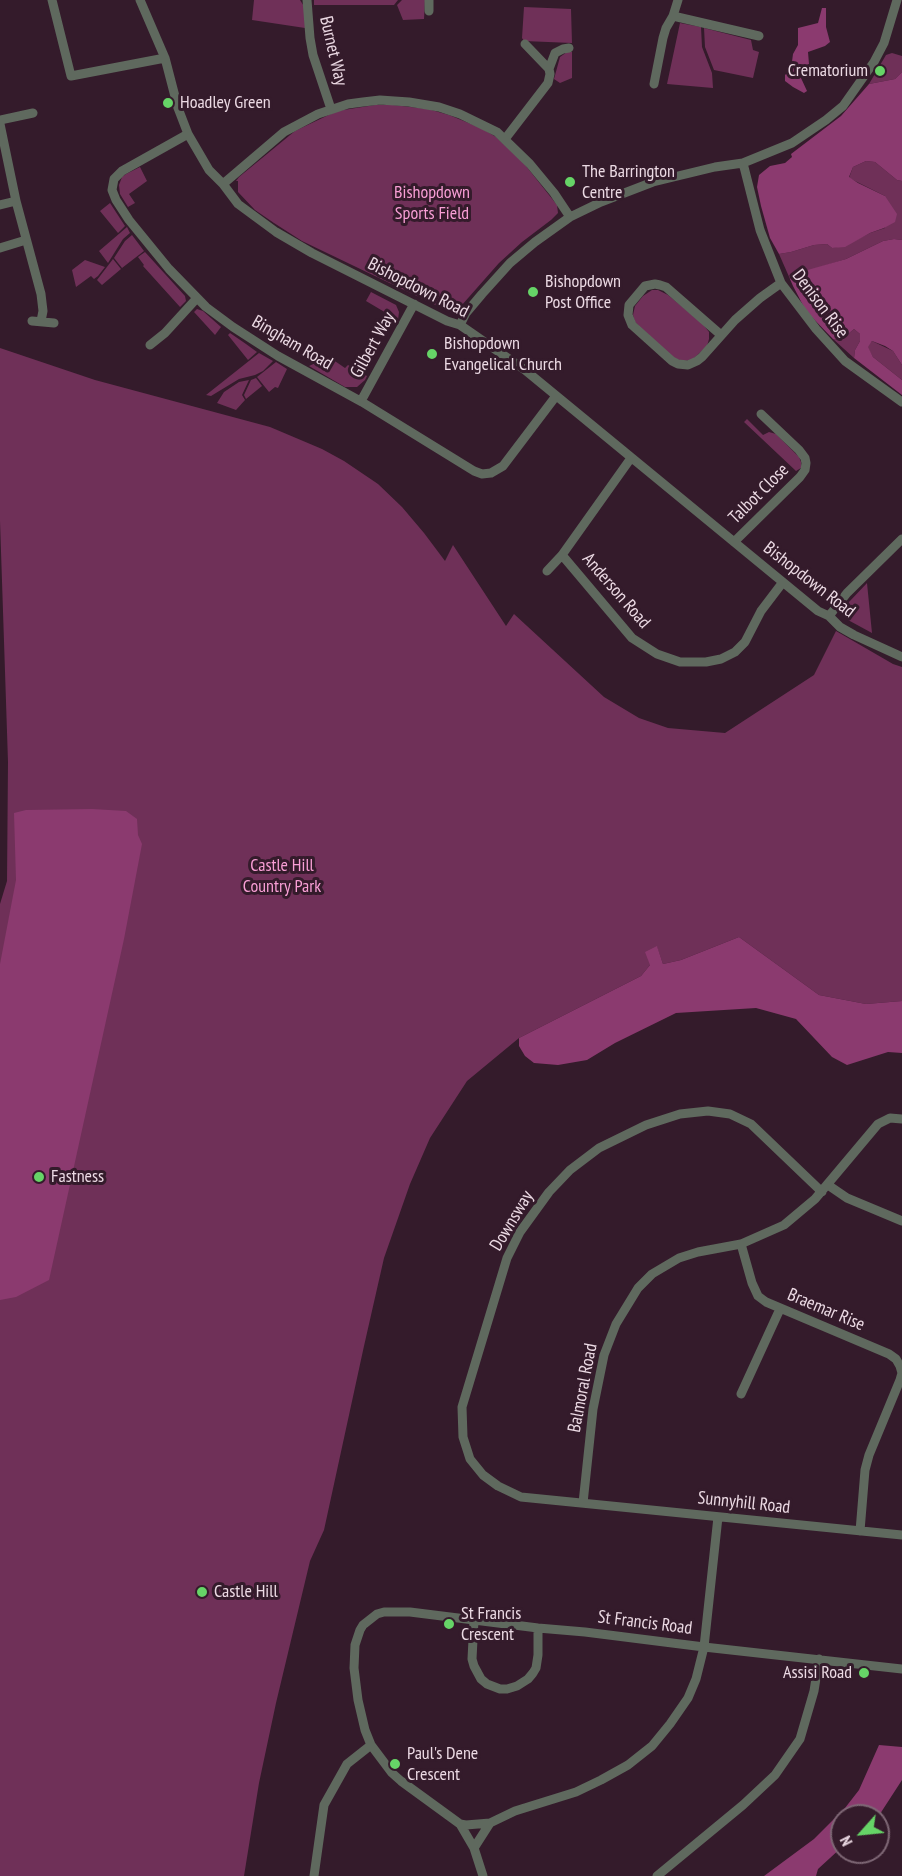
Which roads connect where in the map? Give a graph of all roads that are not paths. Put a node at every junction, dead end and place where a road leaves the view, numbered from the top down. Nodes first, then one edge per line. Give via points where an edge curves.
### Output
1 (52, 0) edge
2 (140, 0) edge
3 (307, 0) edge
4 (429, 0) edge
5 (678, 0) edge
6 (897, 0) edge
7 (429, 10) dead end
8 (673, 16) junction
9 (759, 36) dead end
10 (525, 44) dead end
11 (569, 48) dead end
12 (165, 58) junction
13 (549, 69) junction
14 (654, 84) dead end
15 (331, 109) junction
16 (33, 113) dead end
17 (0, 122) edge
18 (188, 134) junction
19 (505, 139) junction
20 (743, 163) junction
21 (223, 184) junction
22 (16, 201) junction
23 (0, 205) edge
24 (570, 217) junction
25 (26, 240) junction
26 (0, 248) edge
27 (781, 283) junction
28 (197, 298) junction
29 (414, 304) junction
30 (54, 323) dead end
31 (460, 325) junction
32 (721, 335) junction
33 (150, 345) dead end
34 (556, 396) junction
35 (361, 401) junction
36 (902, 402) edge
37 (761, 414) dead end
38 (631, 458) junction
39 (902, 539) edge
40 (734, 542) junction
41 (562, 555) junction
42 (547, 571) dead end
43 (783, 582) junction
44 (829, 616) junction
45 (902, 657) edge
46 (902, 1119) edge
47 (825, 1188) junction
48 (902, 1221) edge
49 (741, 1244) junction
50 (780, 1309) junction
51 (741, 1394) dead end
52 (898, 1398) edge
53 (583, 1503) junction
54 (718, 1517) junction
55 (860, 1530) junction
56 (902, 1535) edge
57 (474, 1620) junction
58 (538, 1628) junction
59 (704, 1647) junction
60 (819, 1659) junction
61 (902, 1669) edge
62 (371, 1745) junction
63 (490, 1823) junction
64 (460, 1824) junction
65 (474, 1848) junction
66 (314, 1876) edge
67 (483, 1876) edge
68 (657, 1876) edge

1 - 12 street via 71,76
2 - 12 street, Bishopdown Road
3 - 15 street, Burnet Way via 313,55
4 - 7 street
5 - 8 street
6 - 20 street via 884,44 843,106 801,138
8 - 9 street
8 - 14 street via 663,38
10 - 13 street
11 - 13 street via 555,53
12 - 18 street, Bishopdown Road
13 - 19 street via 548,83
15 - 19 street via 380,100 425,104 473,119
15 - 21 street via 284,132
16 - 17 street
17 - 22 street
18 - 21 street, Bishopdown Road via 209,170
18 - 28 street, Bingham Road via 125,168 112,185 116,200 131,223
19 - 24 street
20 - 24 street via 653,182
20 - 27 street, Denison Rise via 760,230
21 - 29 street, Bishopdown Road via 238,204 276,232
22 - 23 street
22 - 25 street
24 - 31 street via 510,263
25 - 26 street
25 - 30 street via 41,294 43,311 37,321
27 - 32 street
27 - 36 street, Denison Rise via 838,354
28 - 33 street
28 - 35 street, Bingham Road via 262,346
29 - 31 street, Bishopdown Road
29 - 35 street, Gilbert Way
31 - 34 street, Bishopdown Road
32 - 32 street via 660,285 645,286 629,305 632,325 678,364 697,361
34 - 35 street, Bingham Road via 503,466 487,474 474,471
34 - 38 street, Bishopdown Road
37 - 40 street, Talbot Close via 799,450 805,458 805,470
38 - 40 street, Bishopdown Road
38 - 41 street, Anderson Road
39 - 44 street
40 - 43 street, Bishopdown Road
41 - 42 street, Anderson Road
41 - 43 street, Anderson Road via 632,638 657,654 680,662 706,662 735,652
43 - 44 street, Bishopdown Road
44 - 45 street, Bishopdown Road via 854,635
46 - 47 street, Balmoral Road via 890,1118 878,1124
47 - 48 street, Downsway
47 - 49 street, Balmoral Road via 784,1225
47 - 53 street, Downsway via 751,1124 730,1114 695,1112 652,1122 611,1141 570,1170 538,1205 500,1275 462,1407 461,1431 470,1459 498,1486 525,1497
49 - 50 street, Braemar Rise via 758,1296
49 - 53 street, Balmoral Road via 679,1258 652,1274 630,1298 604,1355 591,1425
50 - 51 street
50 - 52 street, Braemar Rise via 896,1359 902,1373
52 - 55 street, Braemar Rise via 869,1455
53 - 54 street, Sunnyhill Road
54 - 55 street, Sunnyhill Road
54 - 59 street
55 - 56 street, Sunnyhill Road
57 - 58 street, St Francis Road
57 - 58 street via 474,1666 487,1684 500,1689 517,1686 533,1673
57 - 62 street, St Francis Road via 384,1612 363,1625 355,1645 355,1675
58 - 59 street, St Francis Road
59 - 60 street, St Francis Road
59 - 63 street via 696,1679 683,1706 642,1755 589,1786
60 - 61 street, St Francis Road
60 - 68 street via 800,1740 775,1775
62 - 64 street via 401,1781
62 - 66 street via 347,1764 324,1804
63 - 64 street
63 - 65 street
64 - 65 street
65 - 67 street

